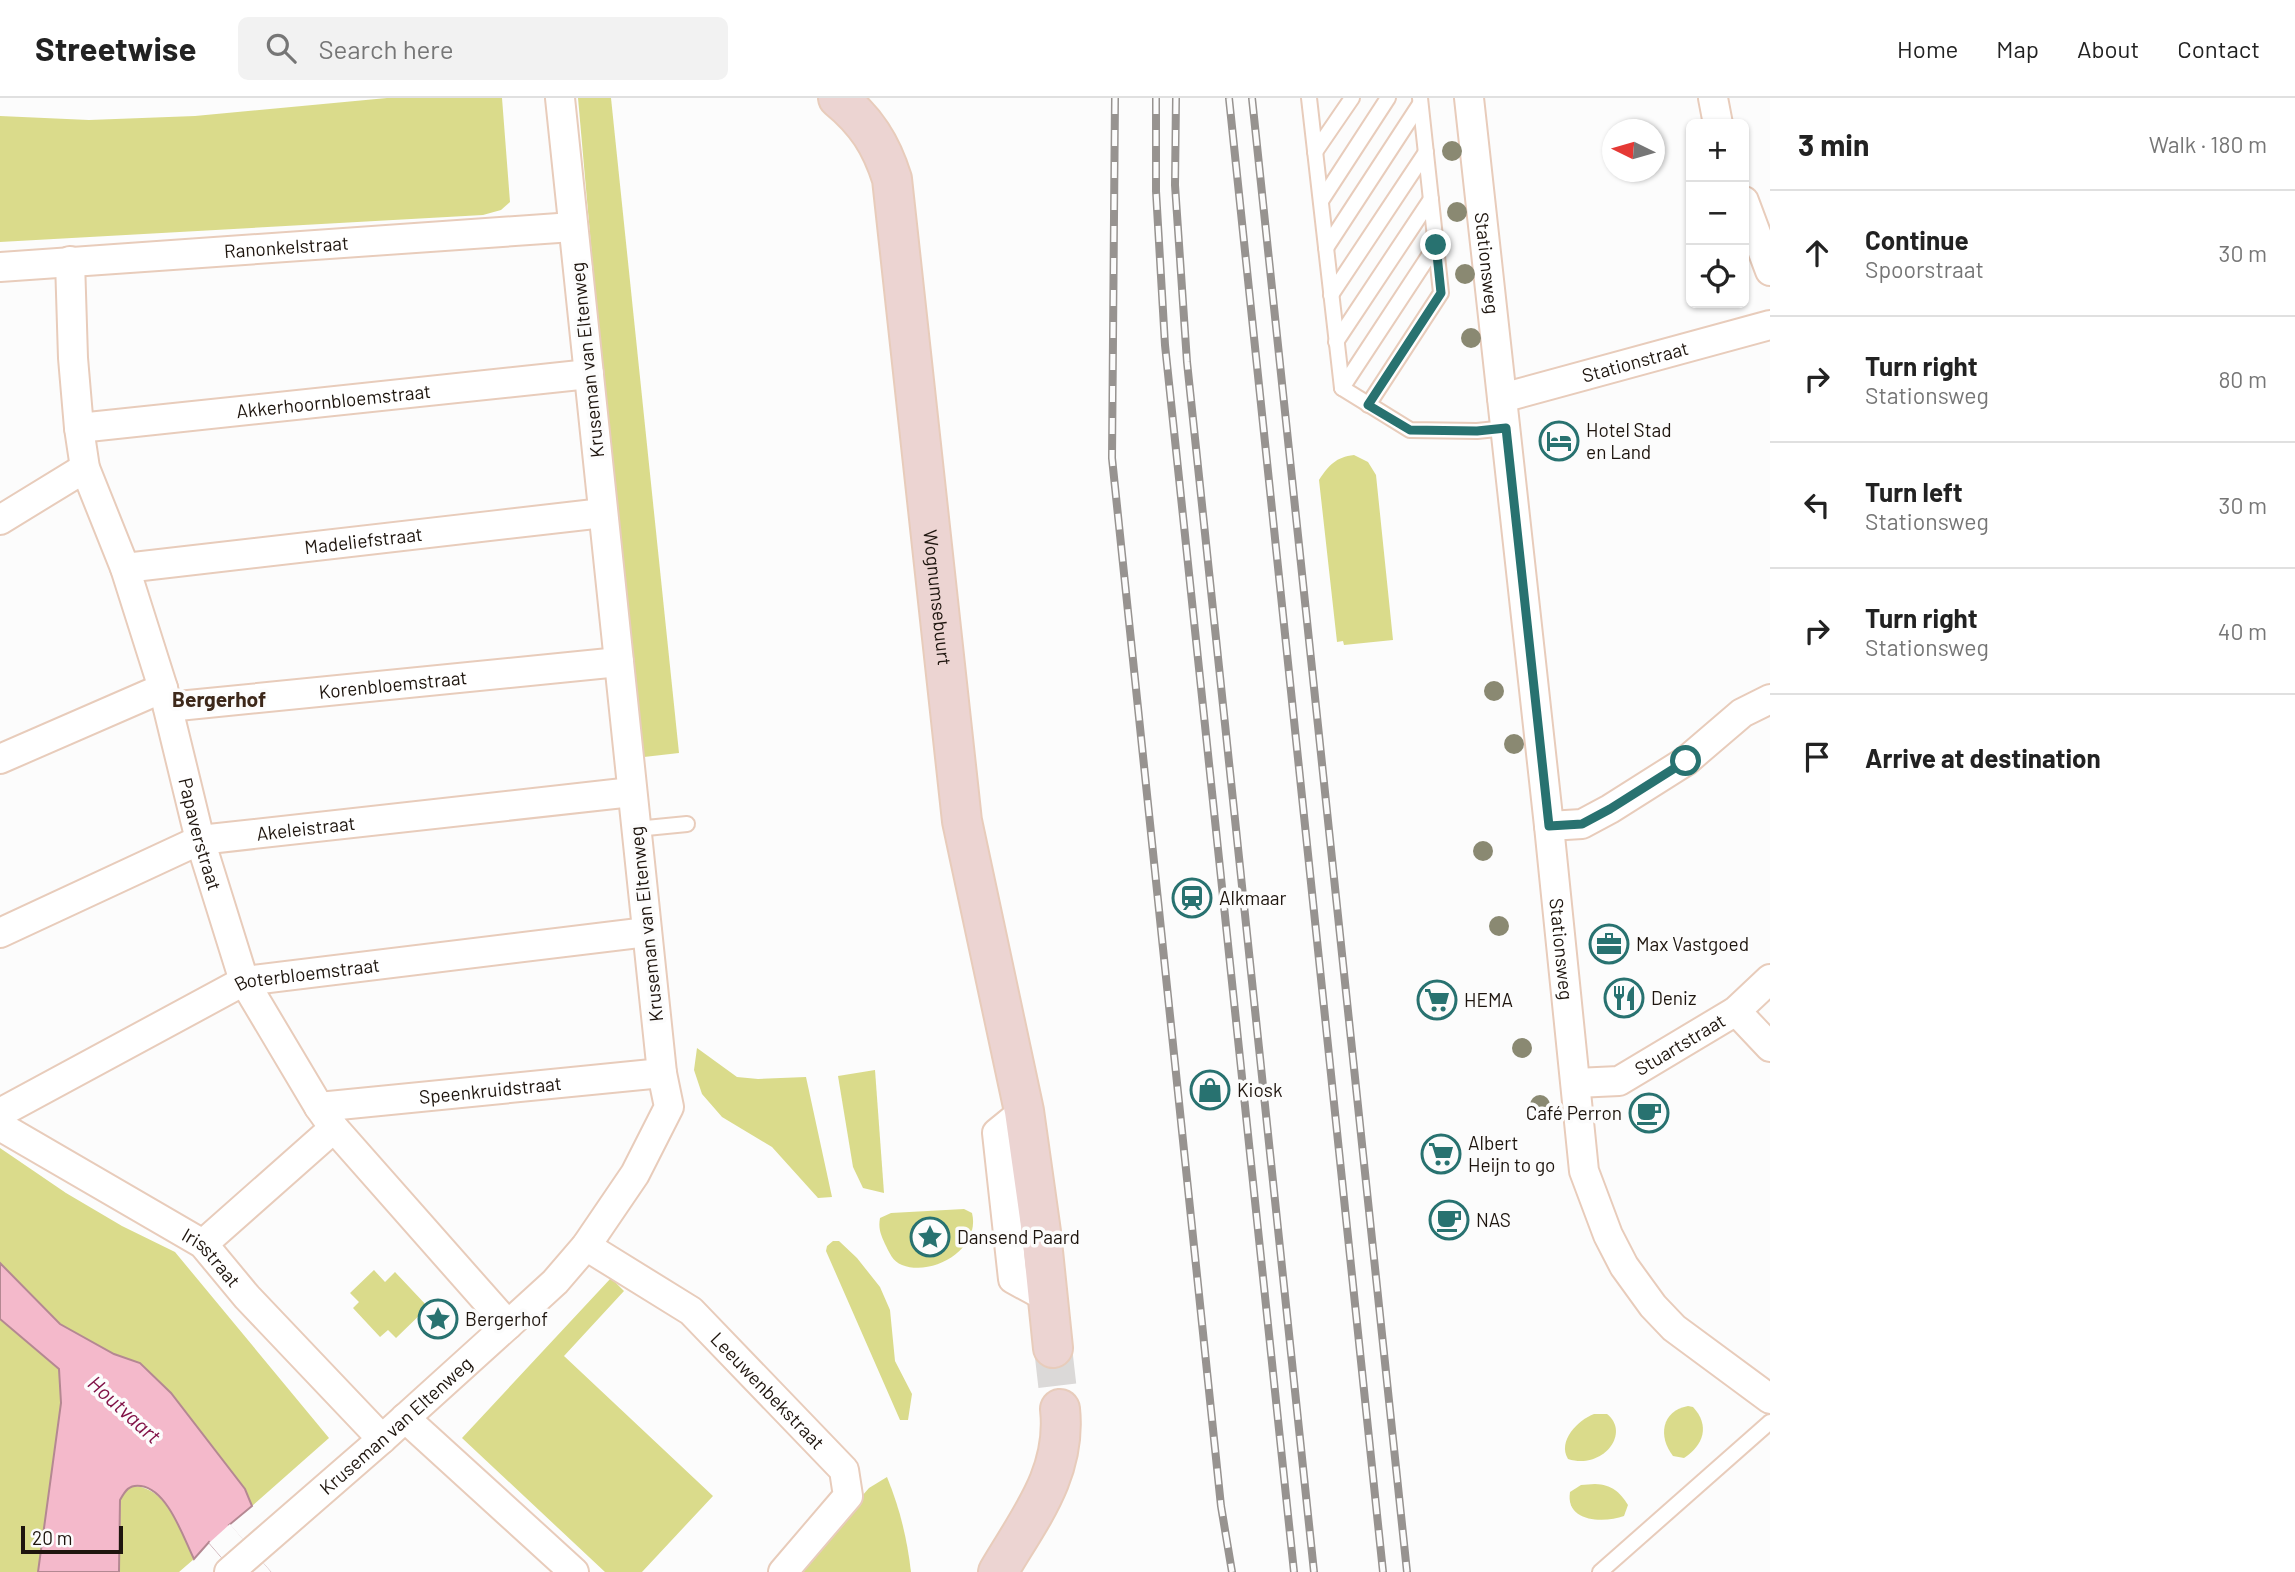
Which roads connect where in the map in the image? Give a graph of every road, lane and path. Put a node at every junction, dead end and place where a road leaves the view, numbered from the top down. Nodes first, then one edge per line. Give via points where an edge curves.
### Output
1 (560, 98) edge
2 (838, 98) edge
3 (1352, 98) edge
4 (1388, 98) edge
5 (1469, 98) edge
6 (1713, 98) edge
7 (1312, 101) edge
8 (1420, 101) edge
9 (1717, 119) edge
10 (1315, 152) junction
11 (1426, 152) junction
12 (1431, 199) junction
13 (1321, 201) junction
14 (1749, 214) edge
15 (573, 227) junction
16 (1436, 245) junction
17 (1326, 248) junction
18 (70, 261) junction
19 (0, 267) edge
20 (1770, 271) edge
21 (1331, 295) junction
22 (1770, 325) edge
23 (1336, 342) junction
24 (589, 374) junction
25 (1342, 388) junction
26 (1502, 398) junction
27 (1368, 405) junction
28 (79, 428) junction
29 (1506, 428) junction
30 (85, 468) junction
31 (603, 513) junction
32 (0, 520) edge
33 (125, 568) junction
34 (618, 662) junction
35 (165, 697) junction
36 (1770, 699) edge
37 (0, 759) edge
38 (632, 792) junction
39 (687, 824) dead end
40 (1549, 826) junction
41 (636, 829) junction
42 (200, 840) junction
43 (647, 932) junction
44 (0, 933) edge
45 (1770, 979) edge
46 (244, 981) junction
47 (1736, 1011) junction
48 (1770, 1047) edge
49 (662, 1073) junction
50 (1576, 1083) junction
51 (0, 1113) edge
52 (326, 1118) junction
53 (0, 1126) edge
54 (202, 1244) junction
55 (586, 1245) junction
56 (508, 1325) junction
57 (1053, 1348) tunnel mouth
58 (1770, 1399) edge
59 (1060, 1409) tunnel mouth
60 (405, 1418) junction
61 (1770, 1422) edge
62 (382, 1439) junction
63 (230, 1571) edge
64 (574, 1572) edge
65 (783, 1572) edge
66 (998, 1572) edge
67 (1600, 1572) edge

1 - 15 street, Kruseman van Eltenweg
2 - 57 street, Wognumsebuurt via 867,124 885,155 892,179 962,821 1024,1111
3 - 10 lane
4 - 13 lane
5 - 26 street, Stationsweg
6 - 9 street
7 - 10 lane
8 - 11 lane
8 - 17 lane
10 - 13 lane
11 - 12 lane
11 - 21 lane
12 - 16 lane
12 - 23 lane
13 - 17 lane
14 - 20 street
15 - 18 street, Ranonkelstraat
15 - 24 street, Kruseman van Eltenweg
16 - 25 lane
16 - 27 lane via 1441,293
17 - 21 lane
18 - 19 street, Ranonkelstraat
18 - 28 street, Papaverstraat
21 - 23 lane
22 - 26 street, Stationstraat
23 - 25 lane
24 - 28 street, Akkerhoornbloemstraat
24 - 31 street, Kruseman van Eltenweg
25 - 27 lane
26 - 29 street, Stationsweg
27 - 29 lane via 1410,430
28 - 30 street, Papaverstraat
29 - 40 street, Stationsweg
30 - 32 street
30 - 33 street, Papaverstraat
31 - 33 street, Madeliefstraat
31 - 34 street, Kruseman van Eltenweg
33 - 35 street, Papaverstraat
34 - 35 street, Korenbloemstraat
34 - 38 street, Kruseman van Eltenweg
35 - 37 street, Korenbloemstraat
35 - 42 street, Papaverstraat
36 - 40 street via 1742,713 1686,761 1610,809 1582,824
38 - 41 street, Kruseman van Eltenweg
38 - 42 street, Akeleistraat
39 - 41 lane
40 - 50 street, Stationsweg
41 - 43 street, Kruseman van Eltenweg
42 - 44 street, Akeleistraat
42 - 46 street, Papaverstraat
43 - 46 street, Boterbloemstraat
43 - 49 street, Kruseman van Eltenweg
45 - 47 street, Stuartstraat
46 - 51 street, Boterbloemstraat
46 - 52 street, Papaverstraat
47 - 48 street
47 - 50 street, Stuartstraat via 1619,1081
49 - 52 street, Speenkruidstraat
49 - 55 street, Kruseman van Eltenweg via 669,1107 635,1174
50 - 58 street, Stationsweg via 1584,1171 1624,1266 1674,1328
52 - 54 street
52 - 56 street, Papaverstraat
53 - 54 street, Irisstraat
54 - 62 street, Irisstraat
55 - 56 street, Kruseman van Eltenweg via 555,1282
55 - 65 street, Leeuwenbekstraat via 691,1311 844,1470 848,1496
56 - 60 street, Kruseman van Eltenweg
59 - 66 street via 1060,1448 1053,1476
60 - 62 street, Kruseman van Eltenweg
60 - 64 street
61 - 67 lane
62 - 63 street, Kruseman van Eltenweg

